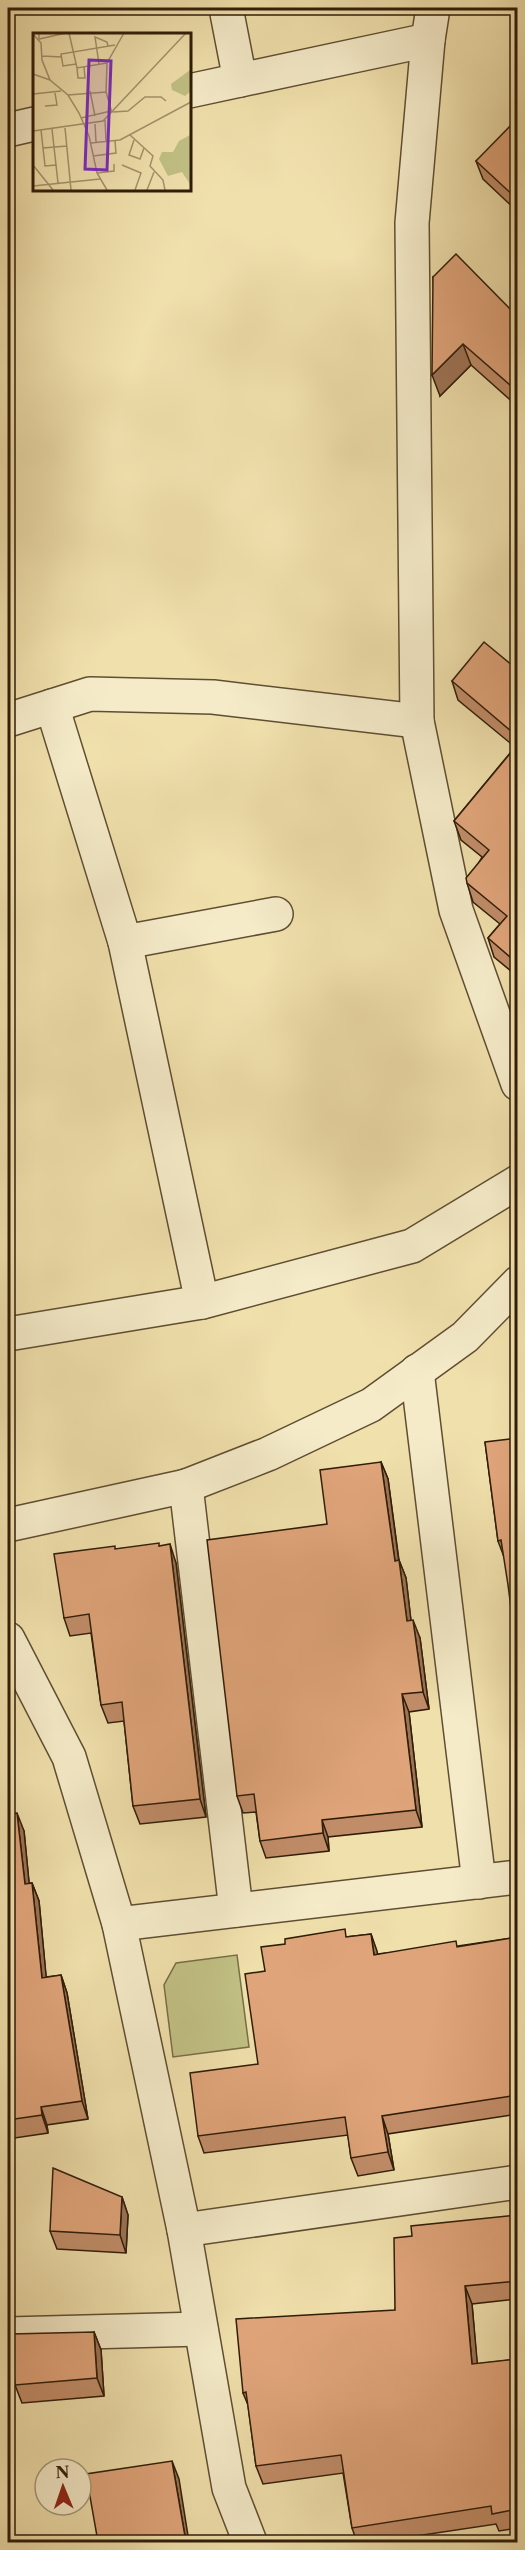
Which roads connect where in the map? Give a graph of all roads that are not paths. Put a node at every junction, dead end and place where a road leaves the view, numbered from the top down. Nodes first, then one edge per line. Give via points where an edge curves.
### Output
1 (226, 8) edge
2 (433, 8) edge
3 (428, 40) junction
4 (240, 80) junction
5 (190, 91) edge
6 (33, 124) edge
7 (8, 130) edge
8 (52, 706) junction
9 (8, 720) edge
10 (417, 721) junction
11 (276, 914) dead end
12 (125, 942) junction
13 (518, 1084) edge
14 (518, 1182) edge
15 (518, 1283) edge
16 (202, 1302) junction
17 (8, 1334) edge
18 (417, 1371) junction
19 (186, 1486) junction
20 (8, 1525) edge
21 (8, 1639) edge
22 (518, 1877) edge
23 (479, 1882) junction
24 (236, 1910) junction
25 (119, 1923) junction
26 (518, 2182) edge
27 (184, 2230) junction
28 (201, 2329) junction
29 (8, 2334) edge
30 (250, 2542) edge

1 - 4 street
2 - 3 street
3 - 4 street
3 - 10 street via 412,223
4 - 5 street
6 - 7 street
8 - 9 street
8 - 10 street via 90,694 213,697
8 - 12 street
10 - 13 street via 456,910
11 - 12 street
12 - 16 street
14 - 16 street via 412,1246
15 - 18 street via 465,1337
16 - 17 street
18 - 19 street via 371,1405 268,1454
18 - 23 street
19 - 20 street
19 - 24 street
21 - 25 street via 69,1757
22 - 23 street
23 - 24 street
24 - 25 street
25 - 27 street
26 - 27 street
27 - 28 street
28 - 29 street
28 - 30 street via 229,2488

